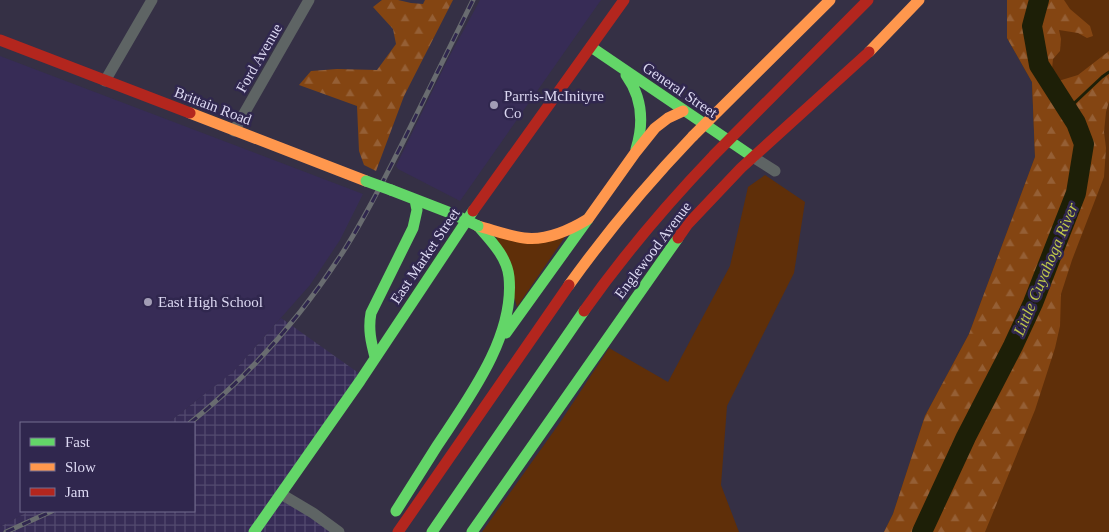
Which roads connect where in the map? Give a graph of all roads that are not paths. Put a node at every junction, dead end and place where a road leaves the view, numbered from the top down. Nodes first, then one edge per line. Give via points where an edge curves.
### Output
1 (152, 0) edge
2 (309, 0) edge
3 (624, 0) edge
4 (830, 0) edge
5 (868, 0) edge
6 (920, 0) edge
7 (0, 40) edge
8 (591, 47) junction
9 (622, 69) junction
10 (105, 81) junction
11 (683, 111) junction
12 (234, 131) junction
13 (634, 153) junction
14 (753, 157) junction
15 (775, 171) dead end
16 (415, 200) junction
17 (588, 220) junction
18 (478, 226) junction
19 (494, 348) junction
20 (375, 357) junction
21 (281, 494) junction
22 (388, 524) dead end
23 (254, 532) edge
24 (339, 532) edge
25 (398, 532) edge
26 (432, 532) edge
27 (472, 532) edge

1 - 10 street
2 - 12 street, Ford Avenue
3 - 8 main road, East Market Street
4 - 25 main road, bridge via 693,136 617,221 571,281
5 - 26 main road, bridge via 663,210 591,302
6 - 14 main road, Englewood Avenue via 868,53
7 - 10 main road, Brittain Road
8 - 9 main road, General Street
8 - 20 main road, East Market Street via 462,227
9 - 11 main road, General Street
9 - 13 main road via 635,90 639,106 641,125
10 - 12 main road, Brittain Road
11 - 13 main road via 655,128
11 - 14 main road, General Street
12 - 16 main road, Brittain Road, bridge
13 - 17 main road, Brittain Road
14 - 15 street
14 - 27 main road, Englewood Avenue via 687,225
16 - 18 main road, Brittain Road, bridge
16 - 20 main road via 413,228 371,313 369,335
17 - 18 main road, Brittain Road via 539,238 525,238
17 - 19 main road
18 - 19 main road via 501,253 509,277 509,304
19 - 22 main road via 479,379
20 - 21 main road, East Market Street
21 - 23 main road, East Market Street
21 - 24 street

